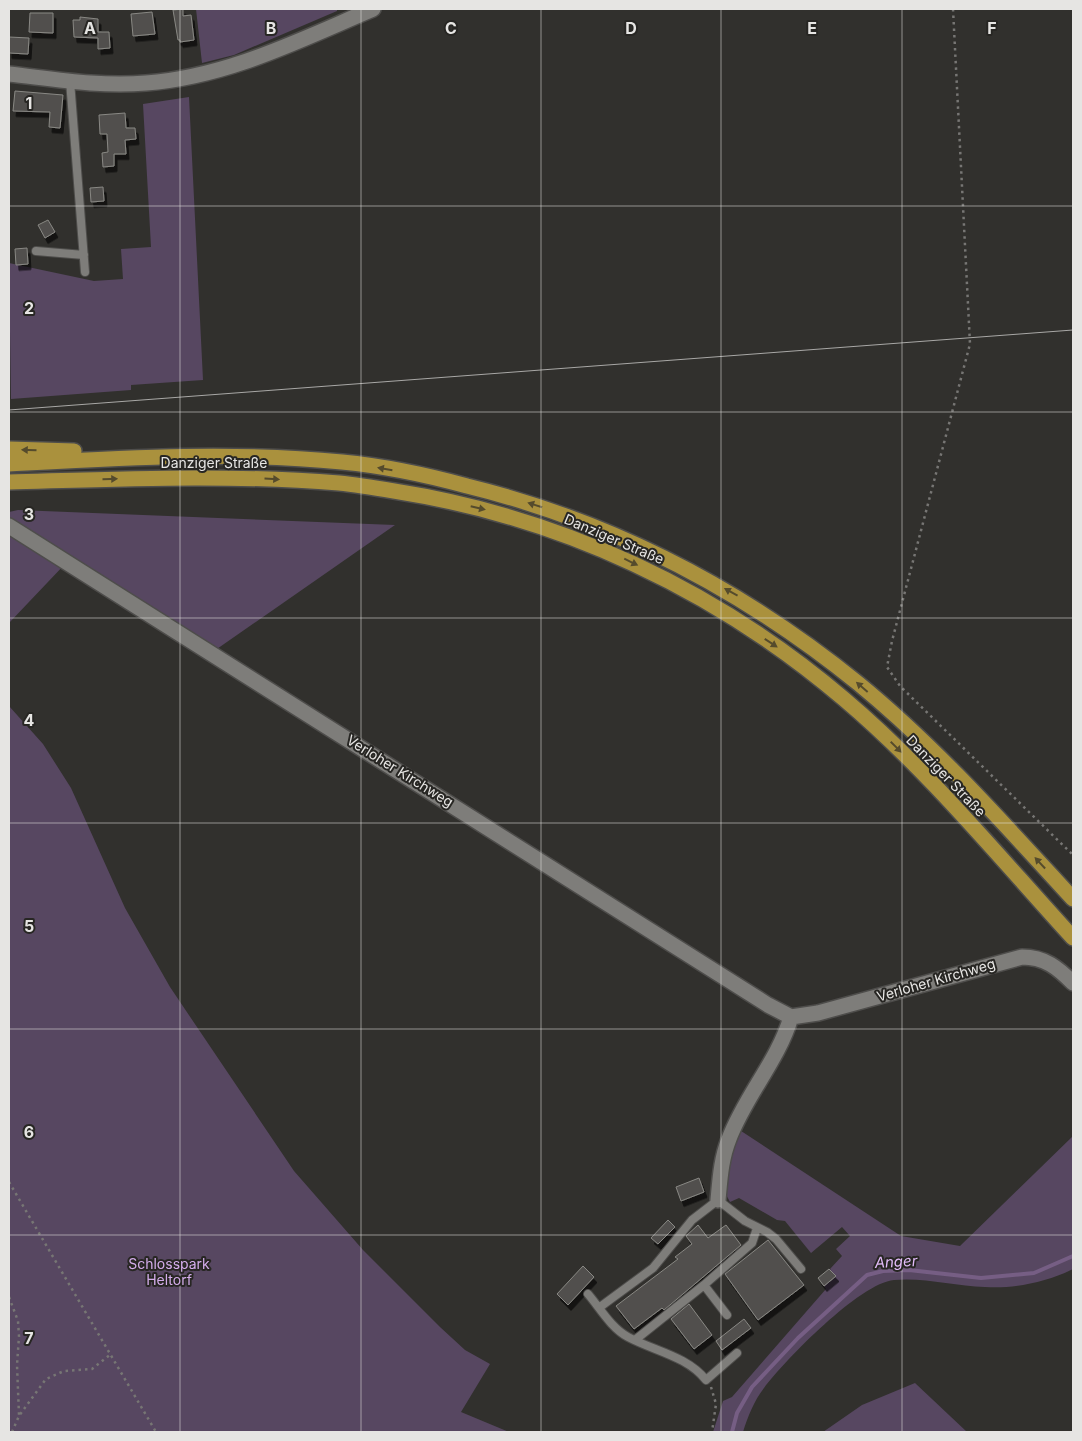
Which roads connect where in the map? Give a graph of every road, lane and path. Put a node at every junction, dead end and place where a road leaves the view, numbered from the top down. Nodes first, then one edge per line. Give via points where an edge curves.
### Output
1 (374, 9) edge
2 (953, 9) edge
3 (9, 74) edge
4 (70, 81) junction
5 (36, 251) dead end
6 (84, 255) junction
7 (85, 272) dead end
8 (9, 449) edge
9 (128, 457) junction
10 (9, 464) edge
11 (61, 480) junction
12 (9, 482) edge
13 (9, 492) edge
14 (9, 526) edge
15 (1073, 855) edge
16 (1073, 899) edge
17 (1073, 938) edge
18 (1073, 983) edge
19 (791, 1017) junction
20 (9, 1182) edge
21 (718, 1200) junction
22 (758, 1228) junction
23 (801, 1269) dead end
24 (704, 1285) junction
25 (588, 1294) dead end
26 (9, 1297) edge
27 (600, 1307) junction
28 (727, 1315) dead end
29 (635, 1340) junction
30 (737, 1353) dead end
31 (111, 1354) junction
32 (706, 1380) junction
33 (19, 1416) junction
34 (12, 1432) edge
35 (156, 1432) edge
36 (712, 1432) edge

1 - 4 street via 251,60 197,76 146,83
2 - 15 path via 970,344 887,667 900,686
3 - 4 street
4 - 6 lane
5 - 6 lane
6 - 7 lane
9 -> 8 highway via 116,450
9 - 10 highway, Danziger Straße
16 -> 9 highway, Danziger Straße via 956,775 860,685 742,598 679,563 575,518 502,494 433,477 346,462 289,458
11 - 12 highway, Danziger Straße
11 - 13 highway via 44,490
11 -> 17 highway, Danziger Straße via 236,477 343,483 430,497 493,512 612,553 673,582 731,617 790,655 846,700 923,774
14 - 19 street, Verloher Kirchweg
18 - 19 street, Verloher Kirchweg via 1050,963 1022,957
19 - 21 street via 779,1048 729,1138 720,1174
20 - 31 path
21 - 22 lane
21 - 27 lane via 692,1220 653,1268
22 - 23 lane via 776,1239
22 - 24 lane via 752,1244
24 - 28 lane
24 - 29 lane
25 - 27 lane
26 - 33 path via 18,1321
27 - 29 lane via 613,1324
29 - 32 lane via 684,1362
30 - 32 lane
31 - 33 path via 92,1369 64,1371 46,1379
31 - 35 path
32 - 36 path via 716,1400
33 - 34 path

